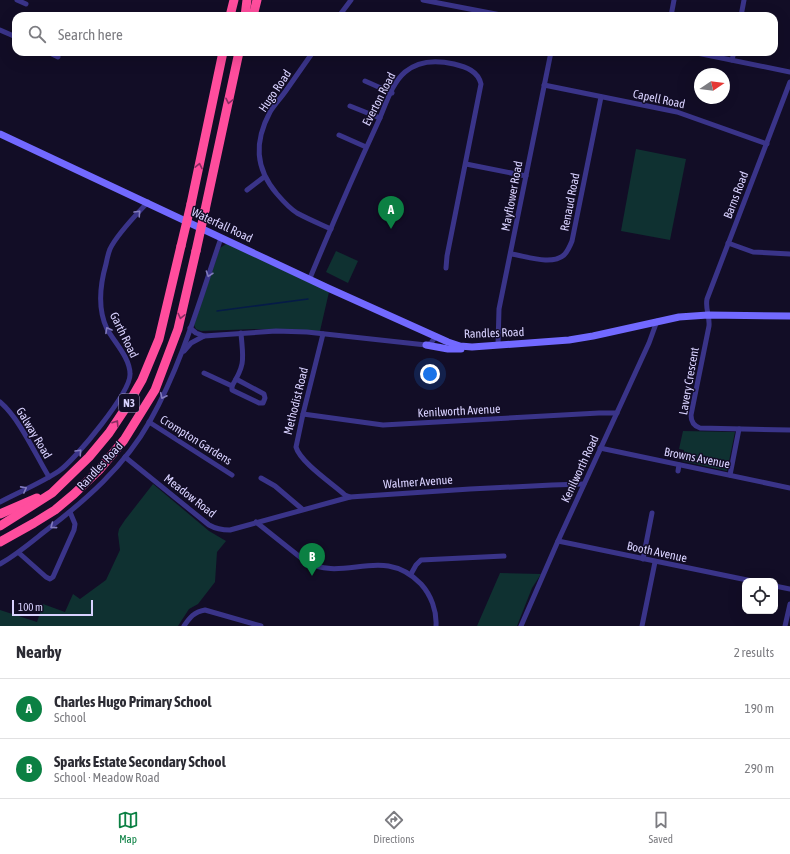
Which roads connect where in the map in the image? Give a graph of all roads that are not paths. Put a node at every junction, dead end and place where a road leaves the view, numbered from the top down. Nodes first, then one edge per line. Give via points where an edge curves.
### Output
1 (17, 0) edge
2 (228, 0) edge
3 (234, 0) edge
4 (247, 0) edge
5 (256, 0) edge
6 (351, 0) edge
7 (423, 0) edge
8 (674, 0) edge
9 (744, 0) edge
10 (26, 4) dead end
11 (227, 12) edge
12 (231, 12) edge
13 (246, 12) edge
14 (254, 12) edge
15 (342, 12) edge
16 (485, 12) edge
17 (672, 12) edge
18 (742, 12) edge
19 (0, 30) edge
20 (12, 35) edge
21 (222, 56) edge
22 (238, 56) edge
23 (242, 56) edge
24 (310, 56) edge
25 (550, 56) edge
26 (712, 56) edge
27 (733, 56) edge
28 (732, 60) junction
29 (237, 62) junction
30 (790, 72) edge
31 (365, 81) dead end
32 (790, 82) edge
33 (544, 85) junction
34 (392, 93) junction
35 (600, 96) junction
36 (350, 106) dead end
37 (380, 118) junction
38 (0, 134) edge
39 (339, 135) dead end
40 (767, 144) junction
41 (366, 147) junction
42 (466, 164) junction
43 (526, 176) junction
44 (264, 177) junction
45 (248, 190) dead end
46 (148, 202) junction
47 (331, 229) junction
48 (221, 238) junction
49 (728, 244) junction
50 (511, 254) junction
51 (790, 254) edge
52 (446, 268) dead end
53 (310, 278) junction
54 (708, 315) junction
55 (790, 316) edge
56 (657, 321) junction
57 (190, 328) junction
58 (241, 333) junction
59 (324, 334) junction
60 (204, 336) junction
61 (436, 336) junction
62 (426, 345) junction
63 (498, 345) junction
64 (472, 347) junction
65 (181, 353) junction
66 (204, 372) dead end
67 (236, 379) junction
68 (232, 386) junction
69 (0, 402) edge
70 (617, 413) junction
71 (303, 414) junction
72 (149, 422) junction
73 (739, 429) junction
74 (790, 430) edge
75 (600, 448) junction
76 (125, 457) junction
77 (679, 465) junction
78 (678, 471) dead end
79 (232, 475) dead end
80 (730, 475) junction
81 (48, 477) junction
82 (261, 478) dead end
83 (584, 484) junction
84 (790, 488) edge
85 (52, 493) junction
86 (350, 497) junction
87 (0, 502) edge
88 (302, 509) junction
89 (70, 512) junction
90 (652, 513) dead end
91 (0, 514) edge
92 (256, 522) junction
93 (0, 526) edge
94 (11, 537) junction
95 (558, 541) junction
96 (0, 542) edge
97 (0, 546) edge
98 (19, 553) junction
99 (504, 556) dead end
100 (643, 559) junction
101 (654, 562) junction
102 (0, 564) edge
103 (411, 574) junction
104 (742, 579) edge
105 (778, 587) edge
106 (790, 589) edge
107 (790, 604) edge
108 (184, 626) edge
109 (261, 626) edge
110 (436, 626) edge
111 (521, 626) edge
112 (642, 626) edge
113 (785, 626) edge

1 - 10 street
2 - 11 highway
3 - 12 highway
4 - 13 highway
5 - 14 highway
6 - 15 street
7 - 16 street
8 - 17 street
9 - 18 street
19 - 20 street
85 -> 21 highway, N3, bridge via 89,457 109,433 142,380 159,339
22 - 29 highway, N3
23 - 29 highway
24 - 44 street, Hugo Road via 271,111 262,131 259,155
25 - 33 street, Mayflower Road
26 - 28 street
27 - 28 street
28 - 30 street
29 -> 94 highway, N3, bridge via 178,329 155,390 124,440 99,470 55,510
31 - 34 street
32 - 40 street, Barns Road
33 - 35 street, Capell Road
33 - 43 street, Mayflower Road
34 - 37 street, Everton Road
34 - 42 street, Everton Road via 405,72 428,61 457,64 476,73 481,84
35 - 40 street, Capell Road via 677,112
35 - 50 street, Renaud Road via 569,248 565,254 551,260
36 - 37 street
37 - 41 street, Everton Road
38 - 46 street, Waterfall Road
39 - 41 street
40 - 49 street, Barns Road
41 - 47 street, Everton Road
42 - 43 street
42 - 52 street, Everton Road
43 - 50 street, Mayflower Road
44 - 45 street
44 - 47 street, Hugo Road via 288,206
46 - 48 street, Waterfall Road
81 -> 46 street, Garth Road via 79,453 128,384 128,363 104,323 100,307 100,282 110,249 128,223
47 - 53 street, Everton Road
48 - 53 street, Waterfall Road
48 -> 57 street, Randles Road
49 - 51 street via 753,252
49 - 54 street, Barns Road via 707,300
50 - 63 street, Mayflower Road via 499,309
53 - 61 street, Waterfall Road
54 - 55 street, Randles Road
54 - 56 street, Randles Road
54 - 73 street, Lavery Crescent via 709,326 691,420 700,428
56 - 63 street, Randles Road via 569,340
56 - 70 street, Kenilworth Road
57 - 60 street
57 - 65 street, Randles Road
58 - 59 street, Randles Road via 276,331
58 - 60 street, Randles Road
58 - 67 street via 243,364
59 - 62 street, Randles Road
59 - 71 street, Methodist Road
60 - 65 street, Randles Road via 191,343
61 - 62 street
61 - 64 street, Randles Road via 454,344
62 - 64 street via 448,349
63 - 64 street, Randles Road
65 -> 72 street, Randles Road via 164,395
66 - 68 street
67 - 68 street
67 - 68 street via 264,394 263,403 232,390
69 - 81 street, Galway Road via 19,425
70 - 71 street, Kenilworth Avenue via 383,425
70 - 75 street, Kenilworth Road
71 - 86 street, Methodist Road via 296,441 297,452
72 - 76 street, Randles Road
72 - 79 street, Crompton Gardens
73 - 74 street, Lavery Crescent
73 - 80 street
75 - 77 street, Browns Avenue
75 - 83 street, Kenilworth Road
76 - 89 street, Randles Road via 100,485
76 - 92 street, Meadow Road via 216,529 230,530
77 - 78 street
77 - 80 street, Browns Avenue
80 - 84 street, Browns Avenue
87 -> 81 street, Garth Road
82 - 88 street via 279,489
83 - 86 street, Walmer Avenue
83 - 95 street, Kenilworth Road
85 - 91 highway
85 - 93 highway, N3
86 - 88 street, Walmer Avenue
88 - 92 street, Walmer Avenue
89 -> 98 street, Randles Road
89 - 98 street via 75,524 74,530 53,577 46,578
90 - 100 street
92 - 103 street via 313,566 332,569 382,564
94 - 96 highway, N3
94 - 97 highway
95 - 100 street, Booth Avenue
95 - 111 street, Kenilworth Road
98 - 102 street, Randles Road
99 - 103 street via 421,560
100 - 101 street, Booth Avenue
101 - 104 street, Booth Avenue
101 - 112 street
103 - 110 street via 428,592
105 - 106 street
107 - 113 street
108 - 109 street via 193,614 205,610

